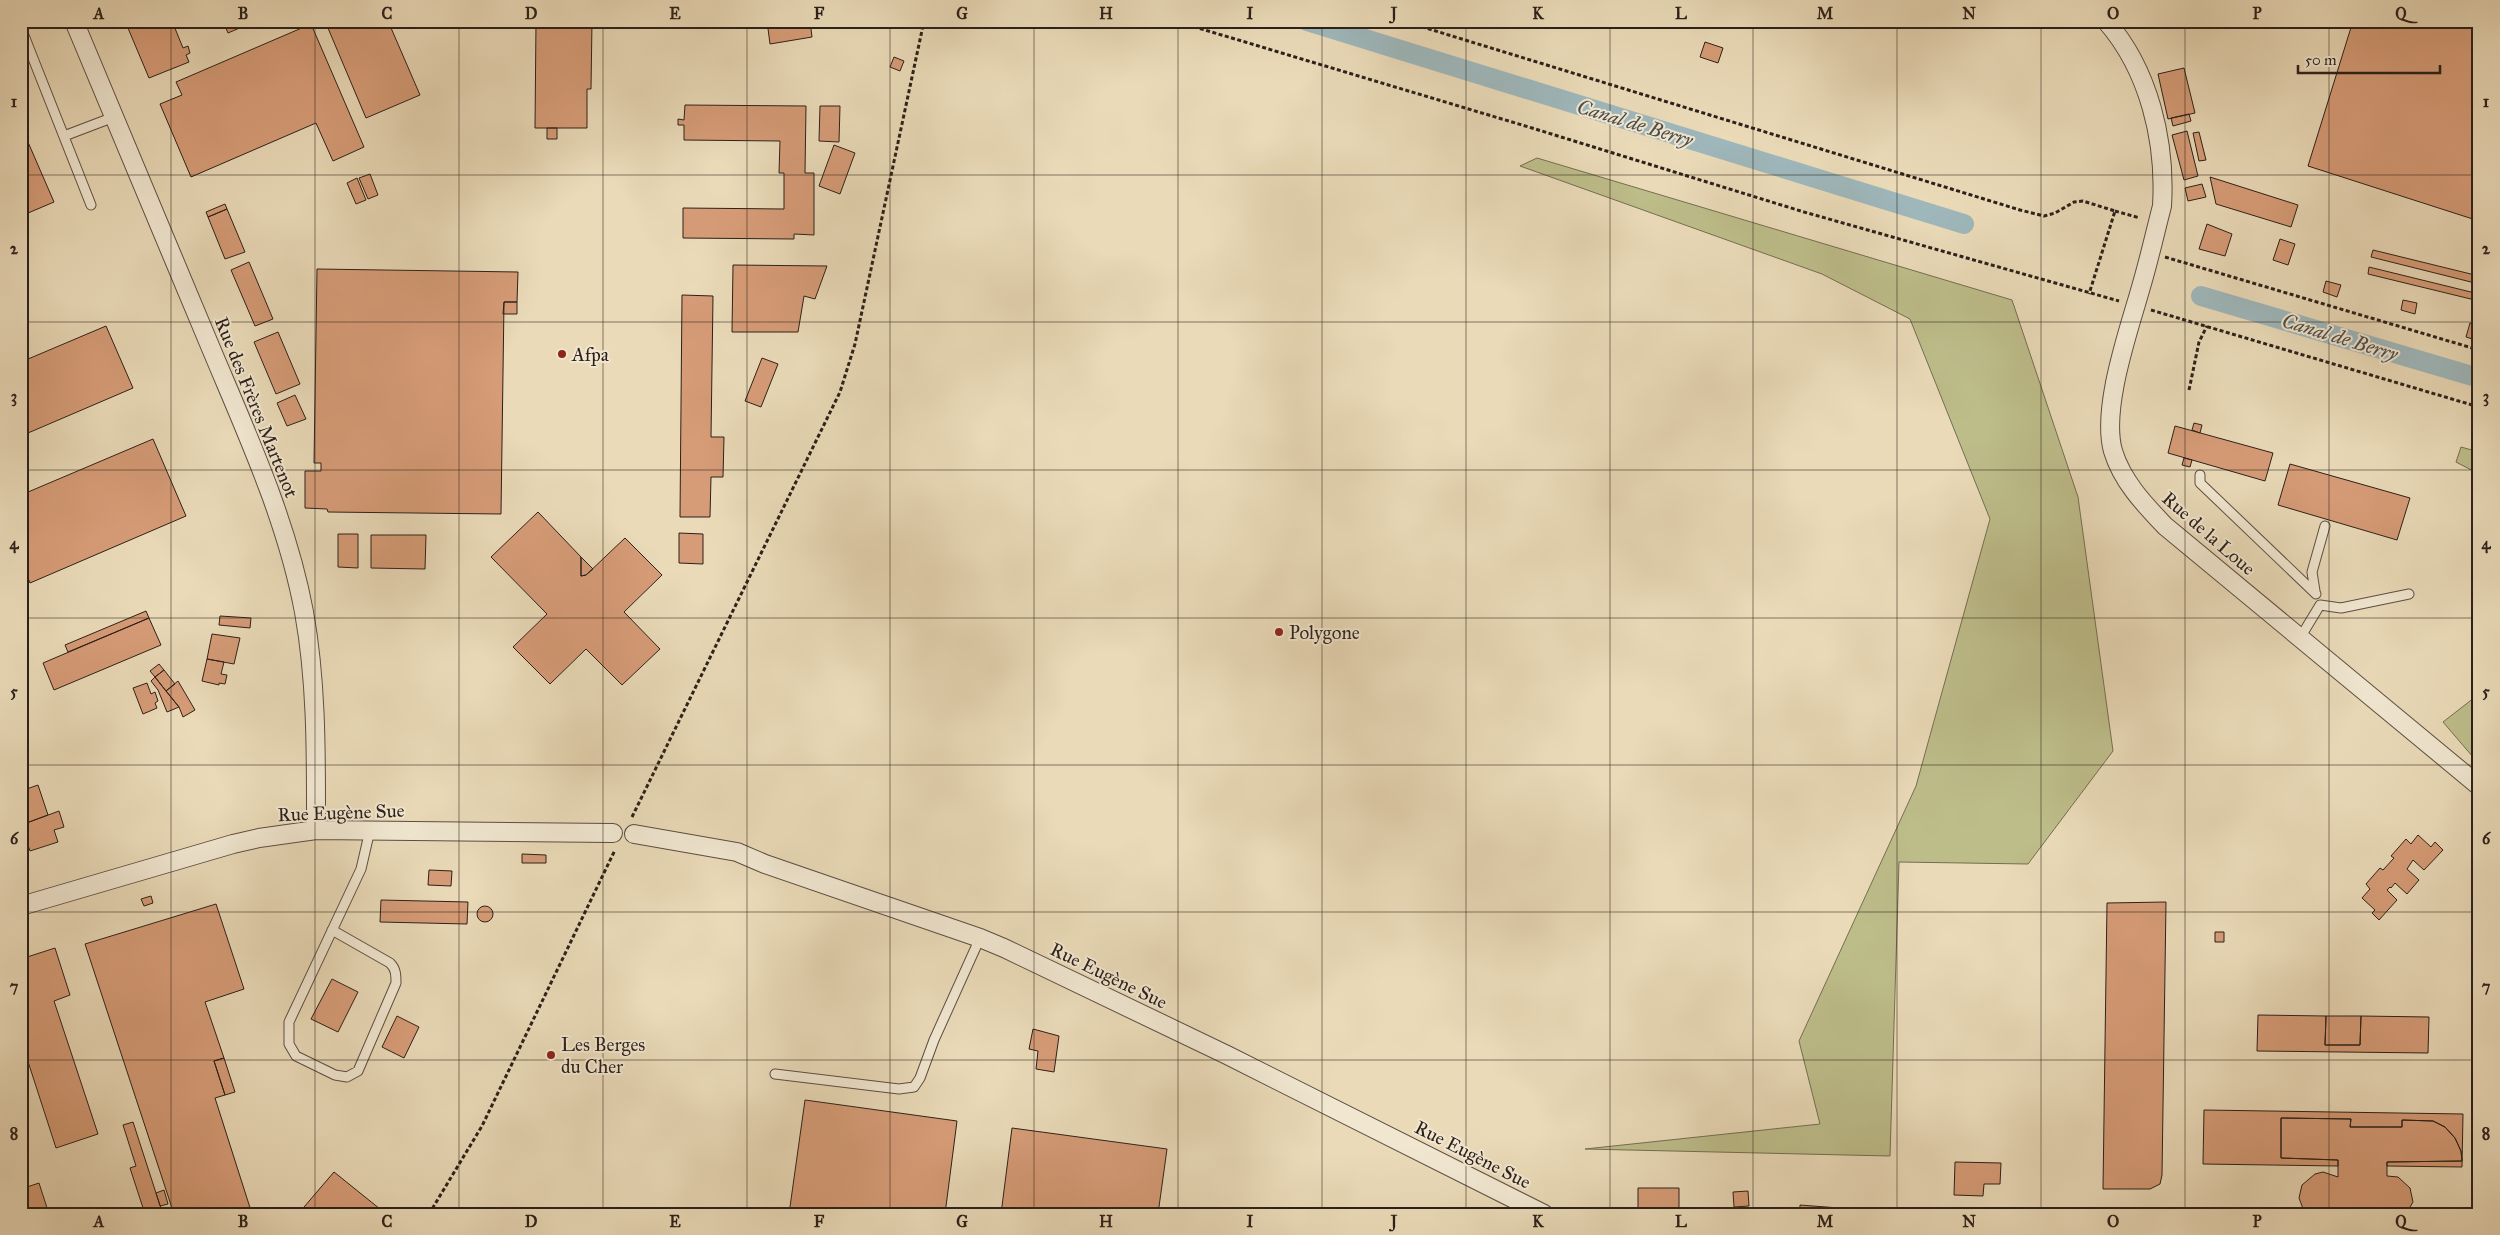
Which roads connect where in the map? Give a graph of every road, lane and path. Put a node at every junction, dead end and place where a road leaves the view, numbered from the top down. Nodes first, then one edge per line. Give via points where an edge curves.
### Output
1 (74, 21) edge
2 (924, 21) edge
3 (1175, 21) edge
4 (1403, 21) edge
5 (2106, 21) edge
6 (23, 33) dead end
7 (114, 117) junction
8 (64, 136) junction
9 (91, 204) dead end
10 (2144, 209) dead end
11 (2115, 211) junction
12 (2150, 253) junction
13 (2088, 294) junction
14 (2136, 306) junction
15 (2207, 326) junction
16 (2479, 350) edge
17 (2189, 390) dead end
18 (2479, 407) edge
19 (2200, 475) dead end
20 (2325, 526) dead end
21 (2316, 594) junction
22 (2410, 594) dead end
23 (2320, 605) junction
24 (2300, 638) junction
25 (2479, 786) edge
26 (632, 828) joint
27 (316, 830) junction
28 (370, 830) junction
29 (615, 840) joint
30 (21, 906) edge
31 (332, 930) junction
32 (980, 938) junction
33 (776, 1074) dead end
34 (429, 1214) edge
35 (1544, 1214) edge

1 - 7 street, Rue des Frères Martenot
2 - 26 path via 855,344 840,392
3 - 13 path via 1804,212
4 - 11 path via 2020,210 2044,216 2083,201
5 - 12 street, Rue de la Loue via 2129,50 2139,72 2162,155 2162,206
6 - 8 lane
7 - 8 lane
7 - 27 street, Rue des Frères Martenot via 230,392 283,528 295,569 310,657
8 - 9 lane
10 - 11 path via 2142,219
11 - 13 path
12 - 14 street, Rue de la Loue
12 - 16 path
13 - 14 path
14 - 15 path
14 - 24 street, Rue de la Loue via 2121,358 2110,420 2113,452 2124,475 2139,499 2165,526
15 - 17 path via 2199,342
15 - 18 path
19 - 21 lane via 2200,483
20 - 21 lane via 2312,572
21 - 23 lane
22 - 23 lane via 2341,608
23 - 24 lane
24 - 25 street, Rue de la Loue
26 - 32 street, Rue Eugène Sue via 737,852
27 - 28 street, Rue Eugène Sue
27 - 30 street, Rue Eugène Sue via 233,844
28 - 29 street, Rue Eugène Sue
28 - 31 lane via 361,869
29 - 34 path via 482,1126
31 - 31 lane via 289,1022 289,1044 296,1056 335,1075 347,1077 358,1071 396,977 395,968 390,963
32 - 33 lane via 914,1087 899,1089
32 - 35 street, Rue Eugène Sue via 1227,1054

